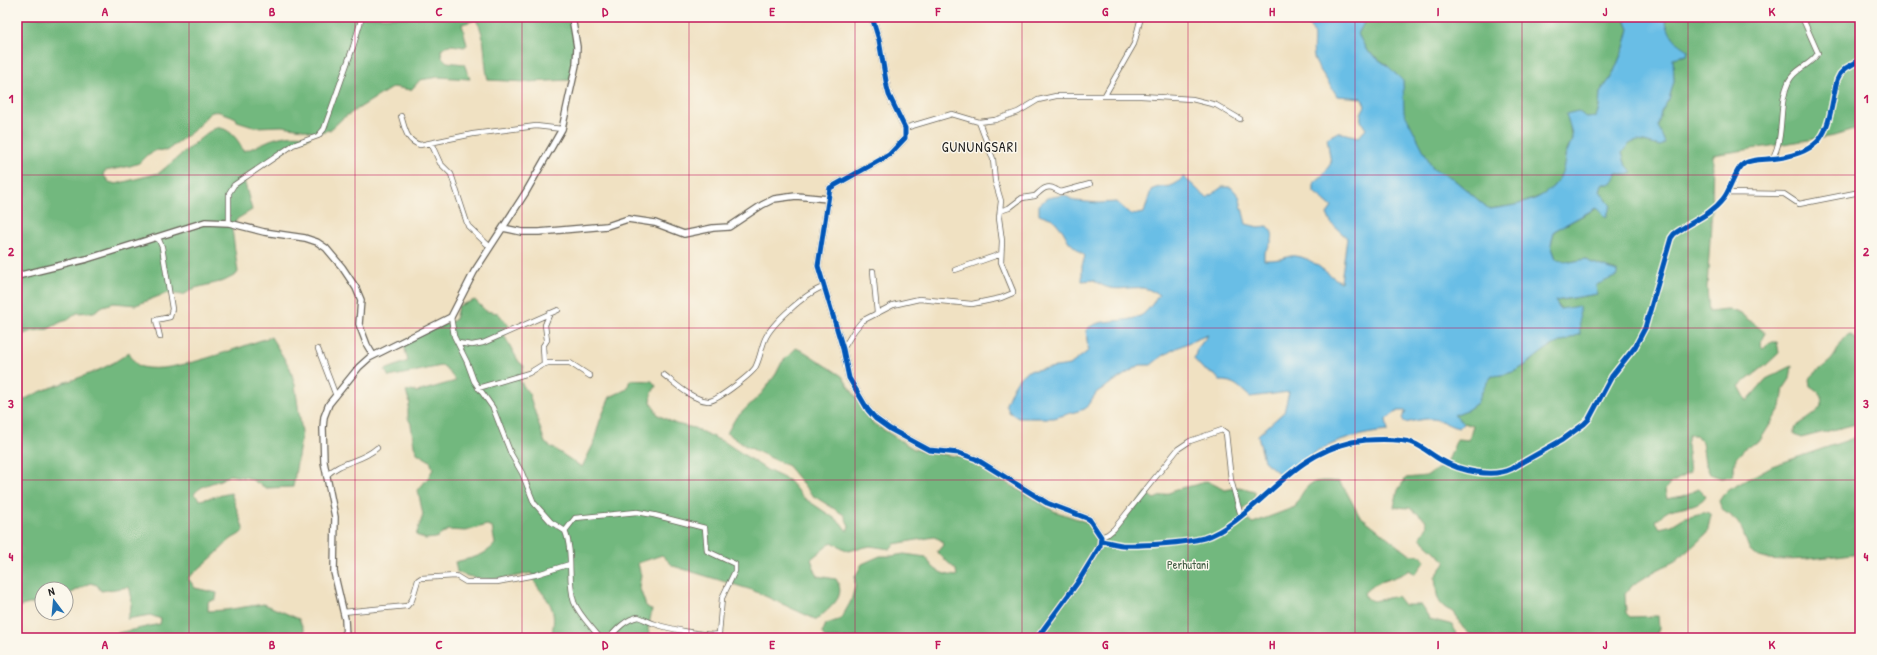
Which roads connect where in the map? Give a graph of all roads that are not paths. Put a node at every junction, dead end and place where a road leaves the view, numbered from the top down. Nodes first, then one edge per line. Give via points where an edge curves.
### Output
1 (362, 17) edge
2 (572, 17) edge
3 (872, 17) edge
4 (1142, 17) edge
5 (1802, 17) edge
6 (1860, 60) edge
7 (1105, 95) junction
8 (401, 116) dead end
9 (1240, 119) dead end
10 (979, 122) junction
11 (905, 128) junction
12 (562, 129) junction
13 (431, 143) junction
14 (1772, 159) junction
15 (1090, 184) dead end
16 (1860, 192) edge
17 (1728, 193) junction
18 (828, 199) junction
19 (1000, 211) junction
20 (229, 223) junction
21 (503, 228) junction
22 (154, 237) junction
23 (489, 246) junction
24 (1001, 254) junction
25 (955, 270) dead end
26 (874, 271) dead end
27 (17, 276) edge
28 (823, 287) junction
29 (558, 310) dead end
30 (550, 313) junction
31 (877, 313) junction
32 (449, 319) junction
33 (160, 337) dead end
34 (458, 344) junction
35 (318, 349) dead end
36 (843, 349) junction
37 (373, 355) junction
38 (544, 364) junction
39 (664, 375) dead end
40 (590, 376) dead end
41 (478, 388) junction
42 (336, 396) junction
43 (378, 448) dead end
44 (326, 476) junction
45 (1241, 516) junction
46 (565, 531) junction
47 (1101, 539) junction
48 (570, 564) junction
49 (343, 612) junction
50 (346, 638) edge
51 (600, 638) edge
52 (609, 638) edge
53 (1037, 638) edge

1 - 20 street via 324,129 318,136 296,143 234,185 229,193
2 - 12 street via 577,47 576,65
3 - 11 street via 889,95
4 - 7 street via 1134,44
5 - 14 street via 1818,53 1789,81 1782,107 1779,143
6 - 14 street via 1840,74 1827,125 1817,143 1796,156
7 - 9 street via 1192,99 1216,105
7 - 10 street via 1050,96 1006,117
8 - 13 street via 410,138 418,144
10 - 11 street via 952,114
10 - 19 street via 993,159 995,182 1002,201
11 - 18 street via 905,138 889,155 833,186 828,191
12 - 13 street via 536,126 473,134
12 - 21 street
13 - 23 street via 440,163 451,174 468,226
14 - 17 street via 1741,165
15 - 19 street via 1061,192 1046,187 1036,196 1022,198
16 - 17 street via 1799,204 1784,194
17 - 45 street via 1717,206 1671,238 1645,328 1635,347 1612,376 1589,419 1562,440 1504,473 1492,474 1476,472 1443,461 1414,444 1400,441 1361,441 1338,446 1304,462
18 - 21 street via 796,196 774,199 729,227 684,234 655,223 628,219 607,226 546,231 522,232
18 - 28 street via 817,261
19 - 24 street
20 - 22 street via 205,222
20 - 37 street via 264,232 305,238 326,248 360,296 362,305 359,324
21 - 23 street
22 - 27 street via 87,259
22 - 33 street via 159,240 162,247 172,307 170,317 156,320
23 - 32 street
24 - 25 street
24 - 31 street via 1001,262 1014,291 1011,295 972,304 912,300
26 - 31 street
28 - 36 street
28 - 39 street via 813,291 777,322 765,338 754,369 716,400 707,401 694,397
29 - 30 street
30 - 34 street via 483,343
30 - 38 street via 545,325
31 - 36 street via 862,321
32 - 34 street
32 - 37 street
34 - 41 street
35 - 42 street
36 - 47 street via 849,378 868,410 882,424 929,450 959,453 976,459 1047,503 1089,519
37 - 42 street via 359,367
38 - 40 street via 570,363
38 - 41 street via 529,373
41 - 46 street via 493,408 534,503 551,522
42 - 44 street via 326,409 322,428
43 - 44 street via 361,460 336,467
44 - 49 street via 335,517 334,572
45 - 47 street via 1204,538 1122,545
45 - 47 street via 1231,480 1226,433 1222,430 1190,441 1178,449 1114,528
46 - 48 street
46 - 52 street via 575,518 646,513 704,527 707,532 708,552 736,564 722,598 719,634 675,629 638,617 618,628
47 - 53 street via 1078,582
48 - 49 street via 505,581 466,582 456,576 422,578 418,580 412,600 407,606
48 - 51 street via 574,602
49 - 50 street

